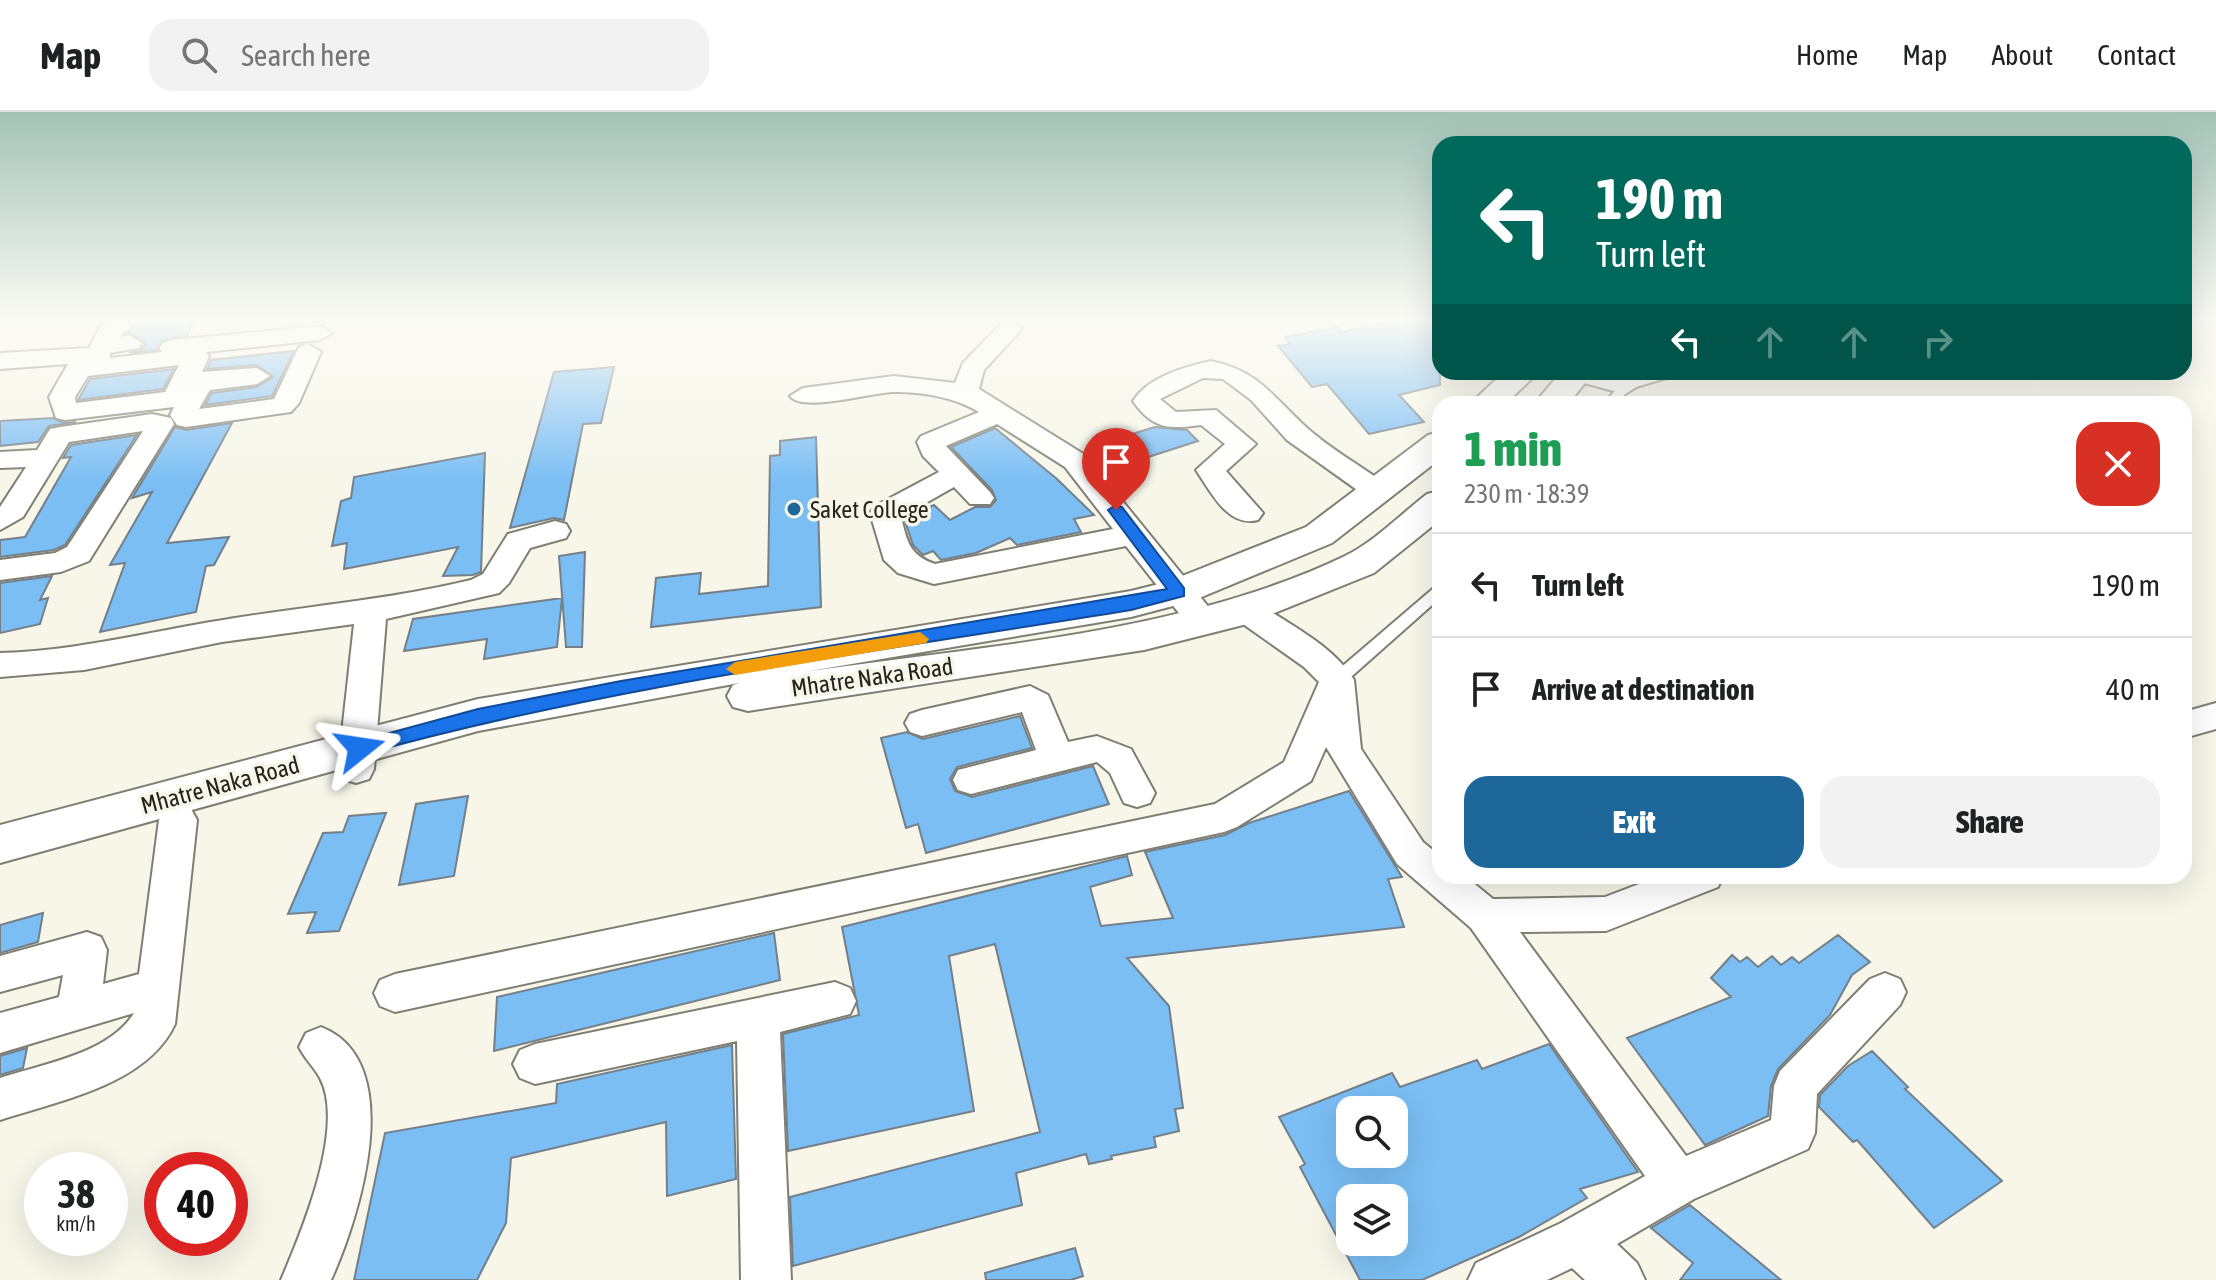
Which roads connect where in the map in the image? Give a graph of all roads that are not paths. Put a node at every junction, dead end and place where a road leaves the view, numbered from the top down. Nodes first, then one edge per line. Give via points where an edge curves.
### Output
1 (75, 375) edge
2 (188, 375) edge
3 (205, 375) edge
4 (299, 375) edge
5 (970, 375) edge
6 (1194, 375) edge
7 (1233, 375) edge
8 (257, 376) dead end
9 (1514, 380) edge
10 (1572, 380) edge
11 (1590, 380) edge
12 (1659, 380) edge
13 (200, 383) junction
14 (965, 392) junction
15 (1617, 395) edge
16 (803, 396) dead end
17 (1495, 396) edge
18 (1557, 396) edge
19 (1000, 413) junction
20 (1432, 448) edge
21 (44, 458) junction
22 (0, 460) edge
23 (957, 474) junction
24 (1388, 483) junction
25 (1432, 494) edge
26 (980, 498) dead end
27 (1432, 508) edge
28 (1248, 513) dead end
29 (0, 521) edge
30 (555, 531) dead end
31 (1136, 534) junction
32 (0, 570) edge
33 (1432, 597) edge
34 (1191, 608) junction
35 (1247, 611) junction
36 (371, 612) junction
37 (982, 661) junction
38 (0, 665) edge
39 (1337, 680) junction
40 (620, 701) junction
41 (998, 705) junction
42 (2216, 716) edge
43 (922, 723) dead end
44 (2192, 723) edge
45 (358, 758) junction
46 (1057, 759) junction
47 (971, 780) dead end
48 (1137, 793) dead end
49 (178, 820) junction
50 (0, 844) edge
51 (0, 868) edge
52 (1432, 871) edge
53 (1447, 884) edge
54 (1683, 884) edge
55 (1485, 916) junction
56 (0, 974) edge
57 (159, 987) junction
58 (1885, 992) dead end
59 (395, 993) dead end
60 (835, 1001) dead end
61 (78, 1011) junction
62 (758, 1017) junction
63 (0, 1033) edge
64 (321, 1047) dead end
65 (535, 1064) dead end
66 (0, 1099) edge
67 (1678, 1183) junction
68 (1578, 1240) junction
69 (306, 1280) edge
70 (766, 1280) edge
71 (1493, 1280) edge
72 (1620, 1280) edge

1 - 2 street via 60,401 65,412 173,399
3 - 13 street
4 - 13 street via 282,406 183,418
5 - 14 street
6 - 28 street via 1151,393 1146,401 1170,421 1207,416 1239,438 1242,444 1210,470
7 - 24 street via 1260,394 1297,434
8 - 13 street
9 - 17 street
10 - 18 street
11 - 15 street
12 - 15 lane
14 - 16 street via 894,384
14 - 19 street
19 - 23 street via 931,442
19 - 31 street via 1075,461
20 - 24 street, Mhatre Naka Road
21 - 22 street
21 - 29 street via 13,511
21 - 32 street via 65,432 161,424 78,554 61,562
23 - 26 street
23 - 31 street via 885,513 895,553 918,570 950,574
24 - 25 street
24 - 34 street, Mhatre Naka Road via 1319,535
27 - 35 street, Mhatre Naka Road via 1361,564
30 - 36 street via 527,536 513,545 501,576 484,588
31 - 34 street
33 - 39 lane
34 - 35 street, Mhatre Naka Road
34 - 37 street, Mhatre Naka Road via 1144,636
34 - 40 street, Mhatre Naka Road via 1131,604
35 - 39 street
36 - 38 street via 222,631 73,663
36 - 45 street
37 - 40 street, Mhatre Naka Road
37 - 41 street
39 - 52 street via 1344,751 1410,853
39 - 59 street via 1298,771 1224,817
40 - 45 street, Mhatre Naka Road via 487,739
41 - 43 street
41 - 46 street via 1033,700
42 - 44 street
45 - 49 street, Mhatre Naka Road
45 - 50 street, Mhatre Naka Road
46 - 47 street
46 - 48 street via 1109,750 1120,759
49 - 51 street, Mhatre Naka Road
49 - 57 street
53 - 55 street
54 - 55 street via 1606,914
55 - 67 street
56 - 61 street via 87,950
57 - 61 street
57 - 66 street via 154,1024 136,1046 109,1063
58 - 67 street via 1796,1086 1792,1133
60 - 62 street
61 - 63 street
62 - 65 street
62 - 70 street
64 - 69 street via 340,1070 347,1109 344,1171 323,1250
67 - 68 street
68 - 71 street
68 - 72 street

